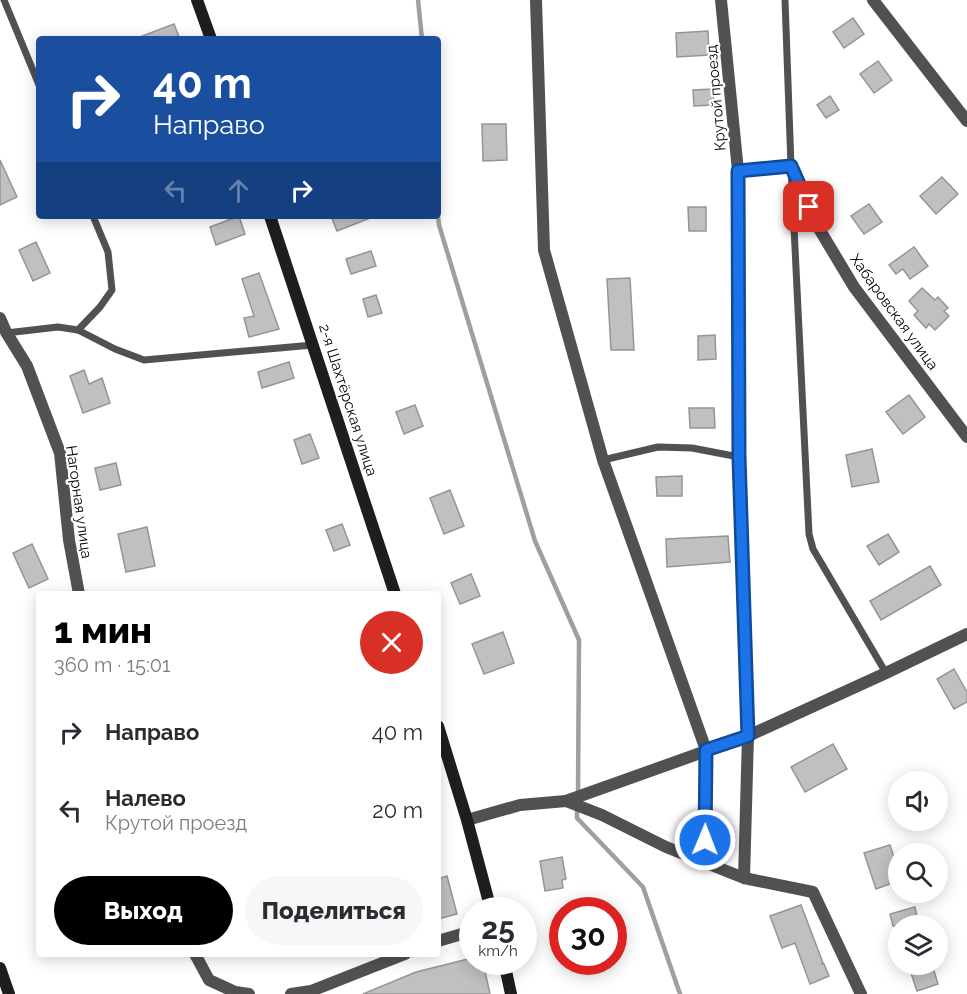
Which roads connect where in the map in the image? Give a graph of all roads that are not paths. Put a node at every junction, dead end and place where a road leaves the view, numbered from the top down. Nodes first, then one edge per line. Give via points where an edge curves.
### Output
1 (4, 0) edge
2 (197, 0) edge
3 (536, 0) edge
4 (721, 0) edge
5 (785, 0) edge
6 (873, 0) edge
7 (210, 36) edge
8 (36, 78) edge
9 (967, 121) edge
10 (791, 166) junction
11 (738, 171) junction
12 (94, 219) edge
13 (271, 219) edge
14 (0, 318) edge
15 (78, 330) junction
16 (3, 333) edge
17 (314, 345) junction
18 (967, 437) edge
19 (739, 457) junction
20 (603, 460) junction
21 (78, 591) edge
22 (394, 591) edge
23 (967, 634) edge
24 (886, 673) junction
25 (441, 736) edge
26 (748, 736) junction
27 (706, 750) junction
28 (566, 801) junction
29 (467, 820) junction
30 (704, 862) junction
31 (744, 878) junction
32 (488, 897) edge
33 (459, 935) edge
34 (441, 940) edge
35 (197, 957) edge
36 (397, 957) edge
37 (0, 968) edge
38 (507, 975) edge
39 (9, 994) edge
40 (249, 994) edge
41 (291, 994) edge
42 (511, 994) edge
43 (861, 994) edge

1 - 8 lane
2 - 7 main road
3 - 20 street via 544,250
4 - 11 street, Крутой проезд
5 - 10 lane
6 - 9 street
10 - 11 lane
10 - 18 street, Хабаровская улица via 818,227 854,287
10 - 24 lane via 809,534 813,549
11 - 19 street, Крутой проезд
12 - 15 lane via 108,252 112,290
13 - 17 main road, 2-я Шахтёрская улица
14 - 16 street, Нагорная улица
15 - 16 lane via 58,327
15 - 17 lane via 144,360
16 - 21 street, Нагорная улица via 27,366 60,453
17 - 22 main road, 2-я Шахтёрская улица
19 - 20 lane via 692,448 658,447
19 - 26 street, Крутой проезд
20 - 27 street
23 - 24 street
24 - 26 street
25 - 29 main road
26 - 27 street
26 - 31 street, Крутой проезд
27 - 28 street
27 - 30 street
28 - 29 street via 520,805
28 - 30 street
29 - 32 main road
30 - 31 street
31 - 43 street via 813,892
33 - 34 street
35 - 40 street via 209,980
36 - 41 street via 311,991
37 - 39 main road
38 - 42 main road

